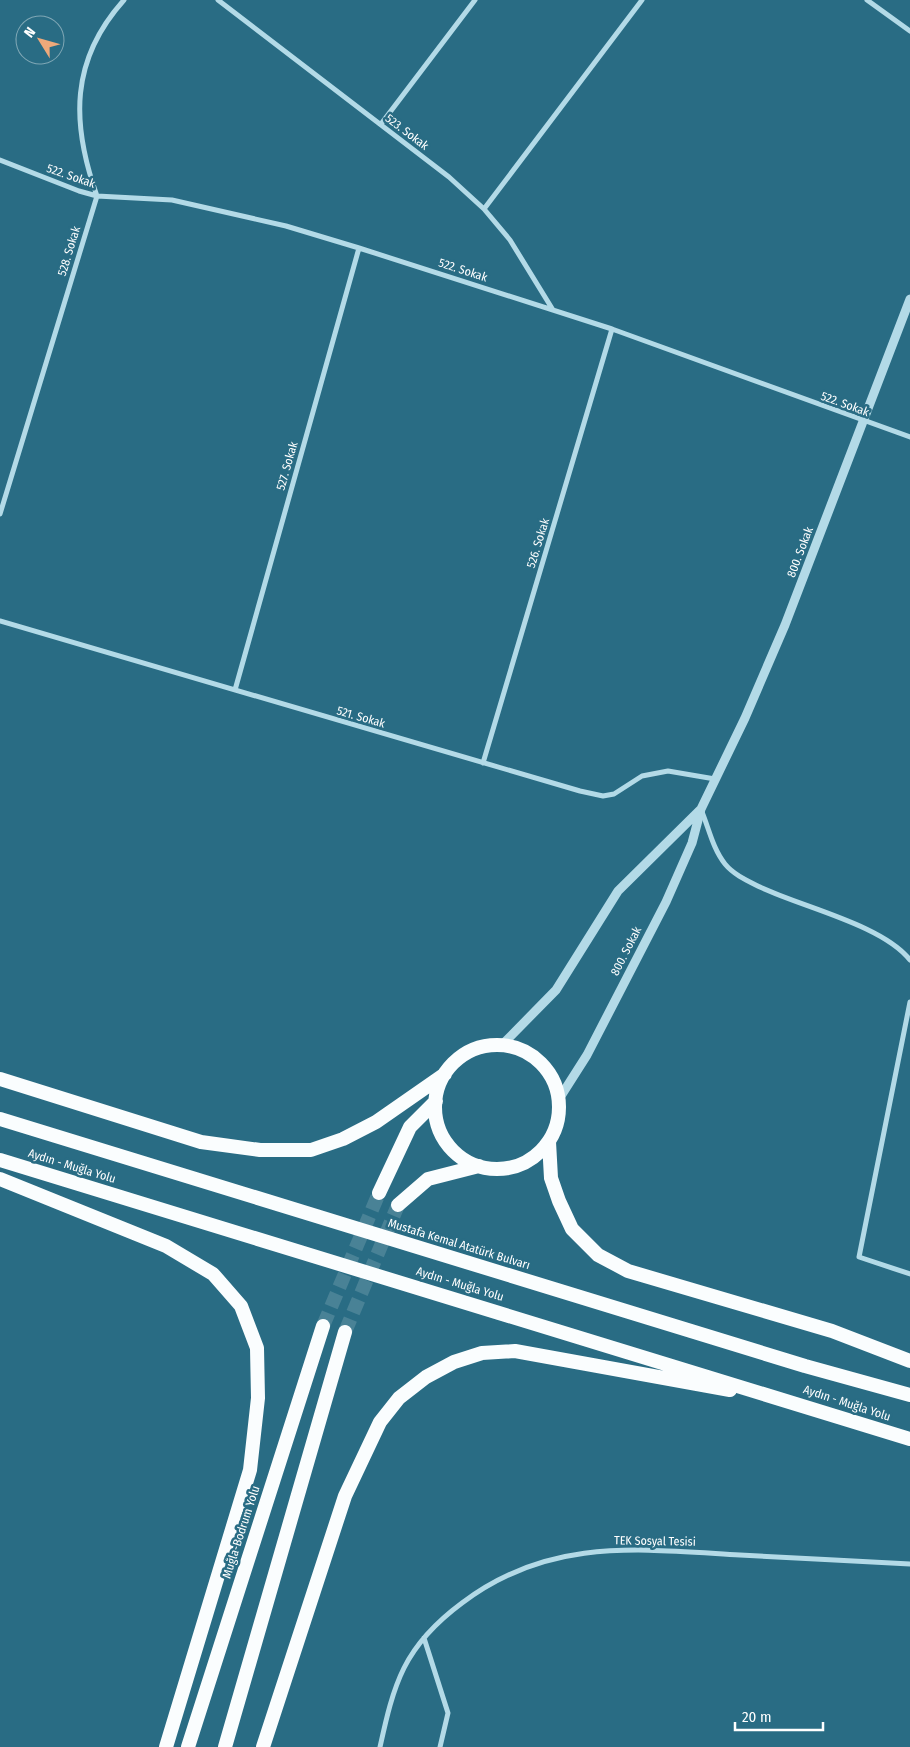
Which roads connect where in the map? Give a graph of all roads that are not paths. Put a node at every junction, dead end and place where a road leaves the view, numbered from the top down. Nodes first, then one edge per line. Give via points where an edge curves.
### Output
1 (124, 0) edge
2 (218, 0) edge
3 (475, 0) edge
4 (642, 0) edge
5 (867, 0) edge
6 (910, 31) edge
7 (381, 124) junction
8 (0, 160) edge
9 (97, 196) junction
10 (484, 209) junction
11 (359, 248) junction
12 (910, 299) edge
13 (553, 310) junction
14 (612, 330) junction
15 (864, 421) junction
16 (910, 437) edge
17 (0, 514) edge
18 (0, 621) edge
19 (235, 690) junction
20 (483, 763) junction
21 (715, 778) junction
22 (701, 809) junction
23 (910, 960) edge
24 (910, 1002) edge
25 (502, 1044) junction
26 (444, 1074) junction
27 (0, 1078) edge
28 (559, 1099) junction
29 (436, 1101) junction
30 (0, 1119) edge
31 (549, 1142) junction
32 (0, 1160) edge
33 (479, 1166) junction
34 (0, 1179) edge
35 (379, 1193) tunnel mouth
36 (398, 1205) tunnel mouth
37 (910, 1274) edge
38 (323, 1326) tunnel mouth
39 (345, 1332) tunnel mouth
40 (910, 1361) edge
41 (910, 1395) edge
42 (792, 1401) junction
43 (910, 1439) edge
44 (910, 1564) edge
45 (424, 1638) junction
46 (166, 1747) edge
47 (188, 1747) edge
48 (225, 1747) edge
49 (263, 1747) edge
50 (380, 1747) edge
51 (440, 1747) edge

1 - 9 street via 106,20 94,42 81,81 80,128 85,162
2 - 7 street, 523. Sokak
3 - 7 street
4 - 10 street
5 - 6 street
7 - 10 street, 523. Sokak via 450,177
8 - 9 street, 522. Sokak
9 - 11 street, 522. Sokak via 172,200 286,226
9 - 17 street, 528. Sokak
10 - 13 street, 523. Sokak via 510,240
11 - 13 street, 522. Sokak
11 - 19 street, 527. Sokak
12 - 15 street, 800. Sokak
13 - 14 street, 522. Sokak
14 - 15 street, 522. Sokak
14 - 20 street, 526. Sokak
15 - 16 street, 522. Sokak
15 - 21 street, 800. Sokak via 785,625
18 - 19 street, 521. Sokak
19 - 20 street, 521. Sokak
20 - 21 street, 521. Sokak via 603,796 614,794 642,776 655,772 681,772
21 - 22 street, 800. Sokak
22 - 23 street via 717,853 726,866 741,878 881,935 900,948
22 - 25 street, 800. Sokak via 618,891 556,990
22 - 28 street, 800. Sokak via 692,843 666,902 588,1055
24 - 37 street via 859,1257
25 - 26 highway via 470,1051
25 - 28 highway via 523,1050 540,1062 553,1079
26 - 27 highway via 376,1122 343,1139 311,1150 260,1150 201,1142
26 - 29 highway
28 - 31 highway via 557,1121
29 - 33 highway via 437,1122 446,1142 460,1157
29 - 35 highway via 410,1127
30 - 41 highway, Mustafa Kemal Atatürk Bulvarı
31 - 33 highway via 535,1156 518,1165 498,1169
31 - 40 highway via 551,1178 559,1201 572,1228 598,1255 628,1271 832,1330
32 - 42 highway, Aydın - Muğla Yolu
33 - 36 highway via 428,1179
34 - 46 highway via 166,1246 213,1274 241,1306 257,1348 258,1398 250,1470
38 - 47 highway, Muğla-Bodrum Yolu
39 - 48 highway
42 - 43 highway, Aydın - Muğla Yolu
42 - 49 highway via 515,1351 482,1353 454,1362 426,1377 399,1398 380,1422 345,1496
44 - 45 street, TEK Sosyal Tesisi via 632,1548 578,1552 523,1567 484,1586 447,1614
45 - 50 street, TEK Sosyal Tesisi via 404,1667 392,1698
45 - 51 street via 448,1713

